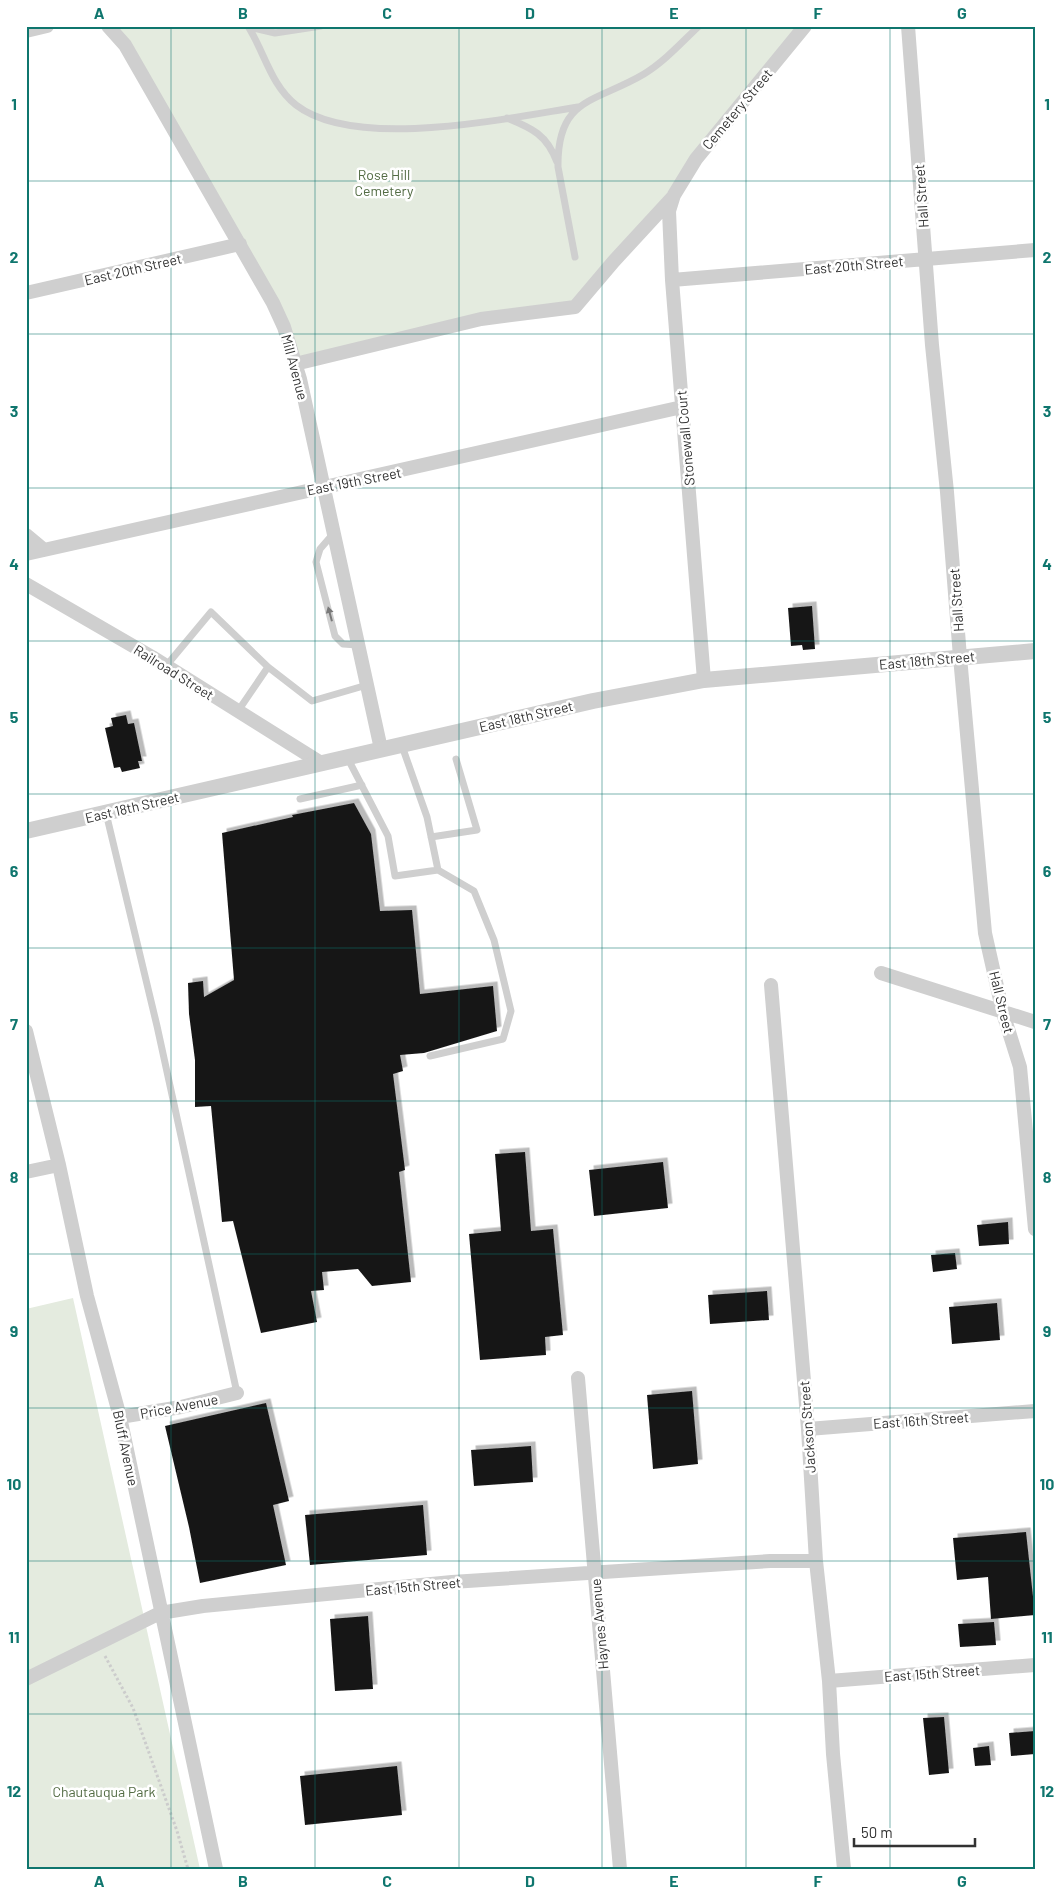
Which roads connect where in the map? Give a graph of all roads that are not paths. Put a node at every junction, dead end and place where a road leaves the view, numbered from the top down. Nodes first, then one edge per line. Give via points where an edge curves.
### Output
1 (47, 26) edge
2 (108, 26) edge
3 (321, 26) edge
4 (699, 26) edge
5 (805, 26) edge
6 (908, 26) edge
7 (248, 27) edge
8 (26, 31) edge
9 (578, 107) junction
10 (507, 118) junction
11 (558, 167) junction
12 (674, 196) junction
13 (240, 244) junction
14 (1035, 250) edge
15 (575, 257) dead end
16 (926, 259) junction
17 (672, 280) junction
18 (26, 293) edge
19 (295, 364) junction
20 (682, 408) junction
21 (323, 487) junction
22 (333, 534) junction
23 (26, 535) edge
24 (44, 550) junction
25 (26, 554) edge
26 (26, 584) edge
27 (358, 645) junction
28 (1035, 652) edge
29 (960, 657) junction
30 (166, 666) junction
31 (268, 667) junction
32 (704, 680) junction
33 (367, 686) junction
34 (238, 711) junction
35 (401, 744) junction
36 (380, 749) junction
37 (346, 757) junction
38 (456, 759) dead end
39 (321, 763) junction
40 (362, 785) junction
41 (300, 799) dead end
42 (106, 813) junction
43 (26, 831) edge
44 (431, 837) junction
45 (438, 870) junction
46 (881, 973) dead end
47 (771, 985) dead end
48 (1003, 1013) junction
49 (1035, 1022) edge
50 (26, 1031) edge
51 (430, 1056) dead end
52 (59, 1165) junction
53 (26, 1172) edge
54 (1035, 1229) edge
55 (578, 1378) dead end
56 (238, 1393) joint
57 (1035, 1411) edge
58 (120, 1417) junction
59 (808, 1429) junction
60 (816, 1561) junction
61 (595, 1571) junction
62 (160, 1613) junction
63 (1035, 1665) edge
64 (26, 1679) edge
65 (829, 1681) junction
66 (216, 1869) edge
67 (620, 1869) edge
68 (844, 1869) edge

1 - 8 street
2 - 13 street, Mill Avenue via 125,45
3 - 7 lane via 275,33
4 - 9 lane via 646,73
5 - 12 street, Cemetery Street via 696,158
6 - 16 street, Hall Street
7 - 10 lane via 279,88 297,106 321,118 351,126 391,129 445,127
9 - 10 lane
9 - 11 lane via 566,122 558,152
10 - 11 lane via 548,142
11 - 15 lane
12 - 17 street, Stonewall Court via 670,211
12 - 19 street via 575,307 481,319
13 - 18 street, East 20th Street
13 - 19 street, Mill Avenue via 284,327
14 - 16 street, East 20th Street
16 - 17 street, East 20th Street
16 - 29 street, Hall Street
17 - 20 street, Stonewall Court
19 - 21 street, Mill Avenue
20 - 21 street, East 19th Street
20 - 32 street, Stonewall Court
21 - 22 street, Mill Avenue
21 - 24 street, East 19th Street
22 - 27 street, Mill Avenue
27 -> 22 lane via 343,644 335,636 316,562 320,549
23 - 24 street
24 - 25 street, East 19th Street
26 - 30 street, Railroad Street
27 - 33 street, Mill Avenue
28 - 29 street, East 18th Street
29 - 32 street, East 18th Street
29 - 48 street, Hall Street via 985,933
30 - 31 lane via 211,612
30 - 34 street, Railroad Street
31 - 33 lane via 312,701
31 - 34 lane
32 - 35 street, East 18th Street
33 - 36 street, Mill Avenue
34 - 39 street, Railroad Street
35 - 36 street, East 18th Street
35 - 44 lane
36 - 37 street, East 18th Street
37 - 39 street, East 18th Street
37 - 40 lane
38 - 44 lane via 477,830
39 - 42 street, East 18th Street
40 - 41 lane
40 - 45 lane via 388,836 395,876
42 - 43 street, East 18th Street
42 - 56 lane
44 - 45 lane
45 - 51 lane via 474,891 494,940 511,1011 503,1039
46 - 48 street
47 - 59 street, Jackson Street
48 - 49 street
48 - 54 street, Hall Street via 1020,1067
50 - 52 street, Bluff Avenue
52 - 53 street
52 - 58 street, Bluff Avenue via 87,1296
55 - 61 street, Haynes Avenue
56 - 58 street, Price Avenue via 182,1407
57 - 59 street, East 16th Street
58 - 62 street, Bluff Avenue
59 - 60 street, Jackson Street
60 - 61 street, East 15th Street
60 - 65 street, Jackson Street
61 - 62 street, East 15th Street via 203,1606
61 - 67 street, Haynes Avenue
62 - 64 street, East 15th Street
62 - 66 street, Bluff Avenue
63 - 65 street, East 15th Street
65 - 68 street, Jackson Street

